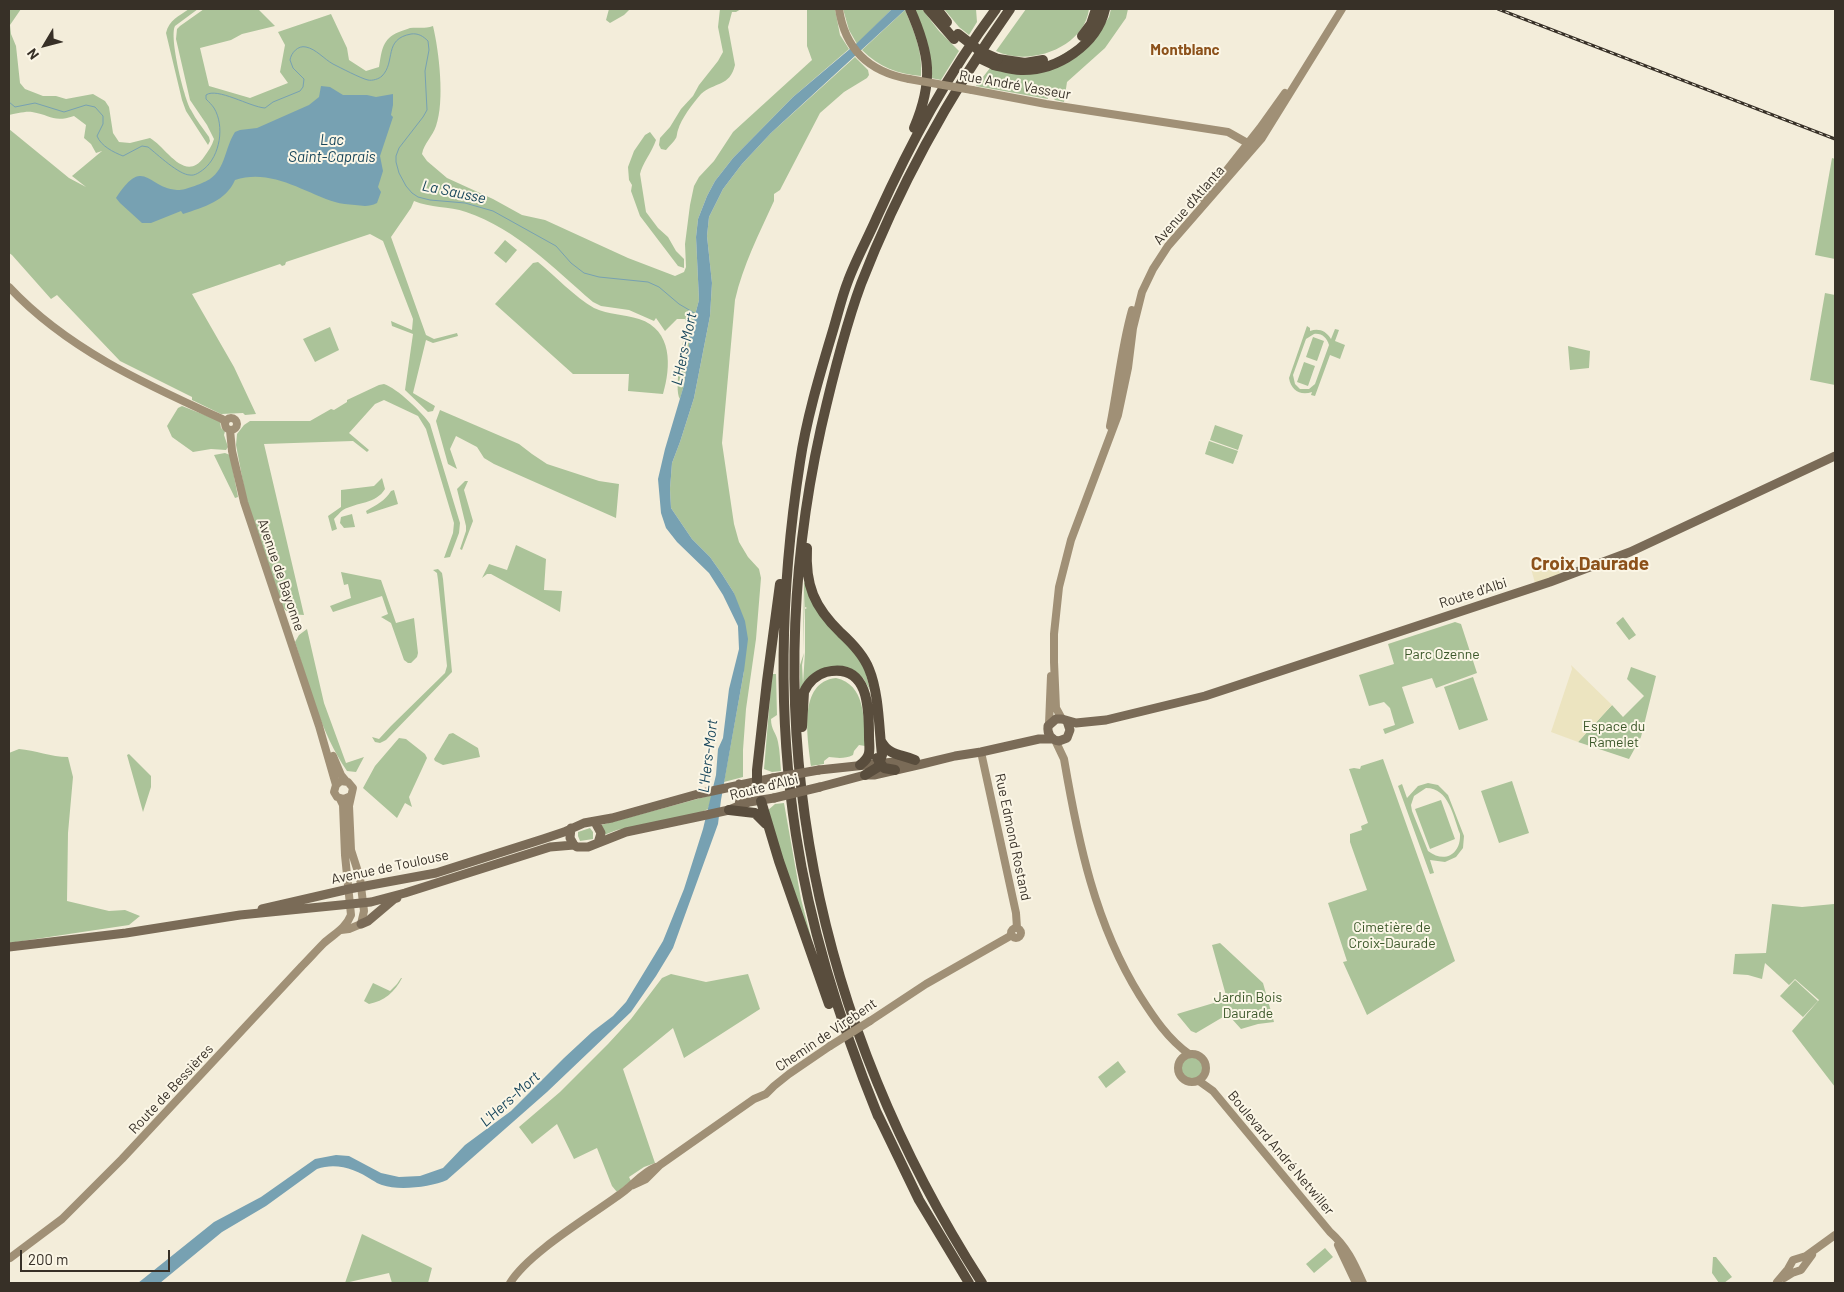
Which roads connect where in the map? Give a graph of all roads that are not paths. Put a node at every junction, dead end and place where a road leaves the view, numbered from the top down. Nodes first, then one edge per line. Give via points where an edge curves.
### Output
1 (910, 9) edge
2 (928, 9) edge
3 (937, 9) edge
4 (996, 9) edge
5 (1096, 9) edge
6 (1105, 9) edge
7 (1337, 9) edge
8 (1342, 9) edge
9 (839, 10) edge
10 (1011, 10) edge
11 (956, 36) junction
12 (996, 62) junction
13 (1250, 148) junction
14 (900, 167) junction
15 (9, 287) edge
16 (1127, 328) junction
17 (1131, 339) junction
18 (1125, 366) junction
19 (1835, 456) edge
20 (809, 494) junction
21 (789, 549) junction
22 (1054, 662) junction
23 (1064, 720) junction
24 (1106, 720) junction
25 (1049, 725) junction
26 (319, 726) junction
27 (870, 728) junction
28 (1068, 737) junction
29 (880, 739) junction
30 (1054, 739) junction
31 (981, 752) junction
32 (955, 756) junction
33 (938, 759) junction
34 (1064, 759) junction
35 (916, 760) junction
36 (880, 764) junction
37 (860, 765) junction
38 (895, 770) junction
39 (866, 775) junction
40 (346, 781) junction
41 (758, 781) junction
42 (336, 784) junction
43 (736, 785) junction
44 (351, 796) junction
45 (340, 799) junction
46 (760, 801) junction
47 (734, 808) junction
48 (595, 822) junction
49 (806, 825) junction
50 (768, 827) junction
51 (572, 828) junction
52 (598, 843) junction
53 (574, 845) junction
54 (361, 884) junction
55 (349, 889) junction
56 (405, 893) junction
57 (363, 903) junction
58 (351, 904) junction
59 (240, 915) junction
60 (361, 924) junction
61 (341, 930) junction
62 (1012, 935) joint
63 (9, 947) edge
64 (1173, 1041) junction
65 (1189, 1054) junction
66 (1181, 1059) junction
67 (1206, 1074) junction
68 (1200, 1081) junction
69 (1213, 1091) junction
70 (878, 1116) junction
71 (1330, 1232) junction
72 (1835, 1235) edge
73 (10, 1257) edge
74 (1802, 1262) junction
75 (9, 1266) edge
76 (1793, 1269) junction
77 (510, 1283) edge
78 (968, 1283) edge
79 (982, 1283) edge
80 (1356, 1283) edge
81 (1363, 1283) edge
82 (1776, 1283) edge

1 - 14 highway via 927,58 928,82
2 - 11 highway
3 - 11 highway
4 - 14 highway via 951,73
5 - 12 highway via 1086,31 1064,52 1034,62
6 - 12 highway via 1103,18 1086,42 1062,60 1031,70
7 - 13 main road, Avenue d'Atlanta
8 - 13 main road, Avenue d'Atlanta via 1274,121
9 - 13 main road, Rue André Vasseur, bridge via 843,28 860,56 896,77 1222,132
10 - 20 highway via 957,89 910,173 861,285 834,374
11 - 12 highway, bridge
13 - 16 main road, Avenue d'Atlanta via 1155,257 1139,288
13 - 17 main road, Avenue d'Atlanta via 1160,257 1142,292
14 - 21 highway via 848,280 821,372 800,460
15 - 26 main road, Avenue de Bayonne via 53,328 81,347 142,382 225,422 230,430 244,502
16 - 17 main road
16 - 18 main road, Avenue d'Atlanta via 1121,352
17 - 18 main road, Avenue d'Atlanta
18 - 22 main road, Avenue d'Atlanta via 1121,406 1065,561 1055,609
19 - 24 main road, Route d'Albi via 1630,552 1579,572 1205,696
20 - 29 highway via 806,555 809,585 823,614 858,651 869,669
20 - 49 highway via 799,564 794,650 795,720
21 - 41 highway via 782,567
21 - 70 highway via 784,690 796,835 812,916 833,993
22 - 23 main road, Avenue d'Atlanta via 1056,705
22 - 25 main road, Avenue d'Atlanta via 1050,680
23 - 24 main road, Route d'Albi via 1076,723
23 - 25 main road via 1056,719
23 - 28 main road via 1070,730
24 - 28 main road, Route d'Albi
25 - 30 main road via 1048,732
25 - 32 main road, Route d'Albi via 1037,733
26 - 40 main road, Avenue de Bayonne
26 - 42 main road, Avenue de Bayonne
27 - 36 highway via 875,756
27 - 37 highway via 869,753
27 - 49 highway via 864,689 854,676 840,671 823,673 806,687 802,718 808,807
28 - 30 main road
28 - 34 main road
29 - 35 highway via 891,753
29 - 36 highway
30 - 31 main road, Route d'Albi via 1041,738
30 - 34 main road
31 - 32 main road, Route d'Albi
31 - 62 main road, Rue Edmond Rostand via 1017,928 1021,931 1016,938
32 - 33 main road, Route d'Albi
33 - 35 main road, Route d'Albi
33 - 38 main road, Route d'Albi
34 - 64 main road via 1087,870 1102,919 1137,992
35 - 36 main road, Route d'Albi
36 - 37 main road, Route d'Albi
36 - 38 highway via 887,770
36 - 39 highway
37 - 41 main road, Route d'Albi, bridge
38 - 39 main road, Route d'Albi
39 - 46 main road, Route d'Albi, bridge
40 - 42 main road
40 - 44 main road via 353,788
41 - 43 main road, Route d'Albi
42 - 45 main road via 334,792
43 - 47 main road via 742,795
43 - 48 main road, Route d'Albi
44 - 45 main road
44 - 54 main road via 351,850
45 - 55 main road via 344,808
46 - 47 main road, Route d'Albi
46 - 50 highway
47 - 50 highway via 755,813
47 - 52 main road, Route d'Albi via 626,832
48 - 51 main road via 584,822
48 - 52 main road via 600,833
49 - 79 highway via 831,949 867,1059 911,1159
50 - 70 highway via 839,1031
51 - 53 main road via 570,838
51 - 54 main road, Avenue de Toulouse via 436,873
52 - 53 main road via 582,848
53 - 56 main road, Avenue de Toulouse via 550,847
54 - 55 main road, Avenue de Toulouse
54 - 57 main road
55 - 58 main road
55 - 59 main road, Avenue de Toulouse
56 - 57 main road, Avenue de Toulouse
56 - 60 main road
57 - 58 main road, Avenue de Toulouse
57 - 60 main road
58 - 59 main road, Avenue de Toulouse
58 - 61 main road, Route de Bessières via 352,915
59 - 63 main road, Avenue de Toulouse
60 - 61 main road, Route de Bessières
61 - 73 main road, Route de Bessières via 313,954 258,1016 62,1219
62 - 77 main road, Chemin de Virebent, bridge via 926,984 830,1046 783,1078 766,1094 646,1172 633,1185 543,1250
64 - 65 main road
64 - 66 main road
65 - 66 main road
65 - 67 main road via 1204,1059
66 - 68 main road via 1178,1068 1181,1078 1190,1082
67 - 68 main road
67 - 69 main road, Boulevard André Netwiller
68 - 69 main road, Boulevard André Netwiller
69 - 71 main road, Boulevard André Netwiller
70 - 78 highway via 919,1200
71 - 80 main road, Boulevard André Netwiller
71 - 81 main road, Boulevard André Netwiller via 1348,1251
72 - 74 main road
73 - 75 main road, Route de Bessières via 12,1262
74 - 76 main road via 1801,1270
74 - 76 main road via 1793,1260
76 - 82 main road

